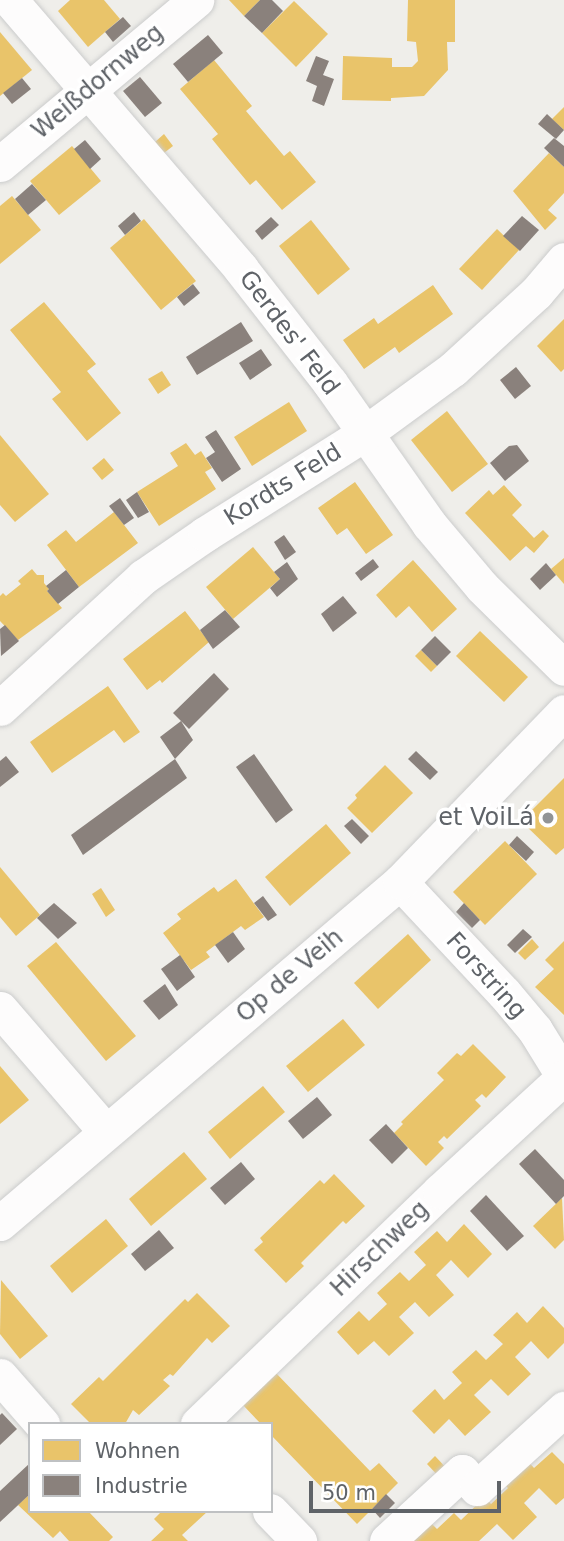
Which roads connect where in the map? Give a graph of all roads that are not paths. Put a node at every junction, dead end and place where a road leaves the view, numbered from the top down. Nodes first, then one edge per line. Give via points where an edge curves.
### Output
1 (10, 0) edge
2 (196, 0) edge
3 (89, 91) junction
4 (0, 164) edge
5 (564, 260) edge
6 (364, 435) junction
7 (564, 668) edge
8 (0, 708) edge
9 (564, 712) edge
10 (400, 882) junction
11 (0, 1009) edge
12 (564, 1077) edge
13 (106, 1132) junction
14 (0, 1223) edge
15 (0, 1376) edge
16 (564, 1409) edge
17 (40, 1422) edge
18 (200, 1422) edge
19 (272, 1513) edge
20 (299, 1541) edge
21 (387, 1541) edge

1 - 3 street, Gerdes' Feld
2 - 3 street, Weißdornweg
3 - 4 street, Weißdornweg
3 - 6 street, Gerdes' Feld via 241,269 330,383
5 - 6 street, Kordts Feld via 496,332
6 - 7 street, Gerdes' Feld via 482,587
6 - 8 street, Kordts Feld via 143,577
9 - 10 street, Op de Veih
10 - 12 street, Forstring via 504,993 535,1030
10 - 13 street, Op de Veih
11 - 13 street
12 - 18 street, Hirschweg
13 - 14 street, Op de Veih
15 - 17 street
16 - 21 street via 477,1488 462,1472
19 - 20 street

